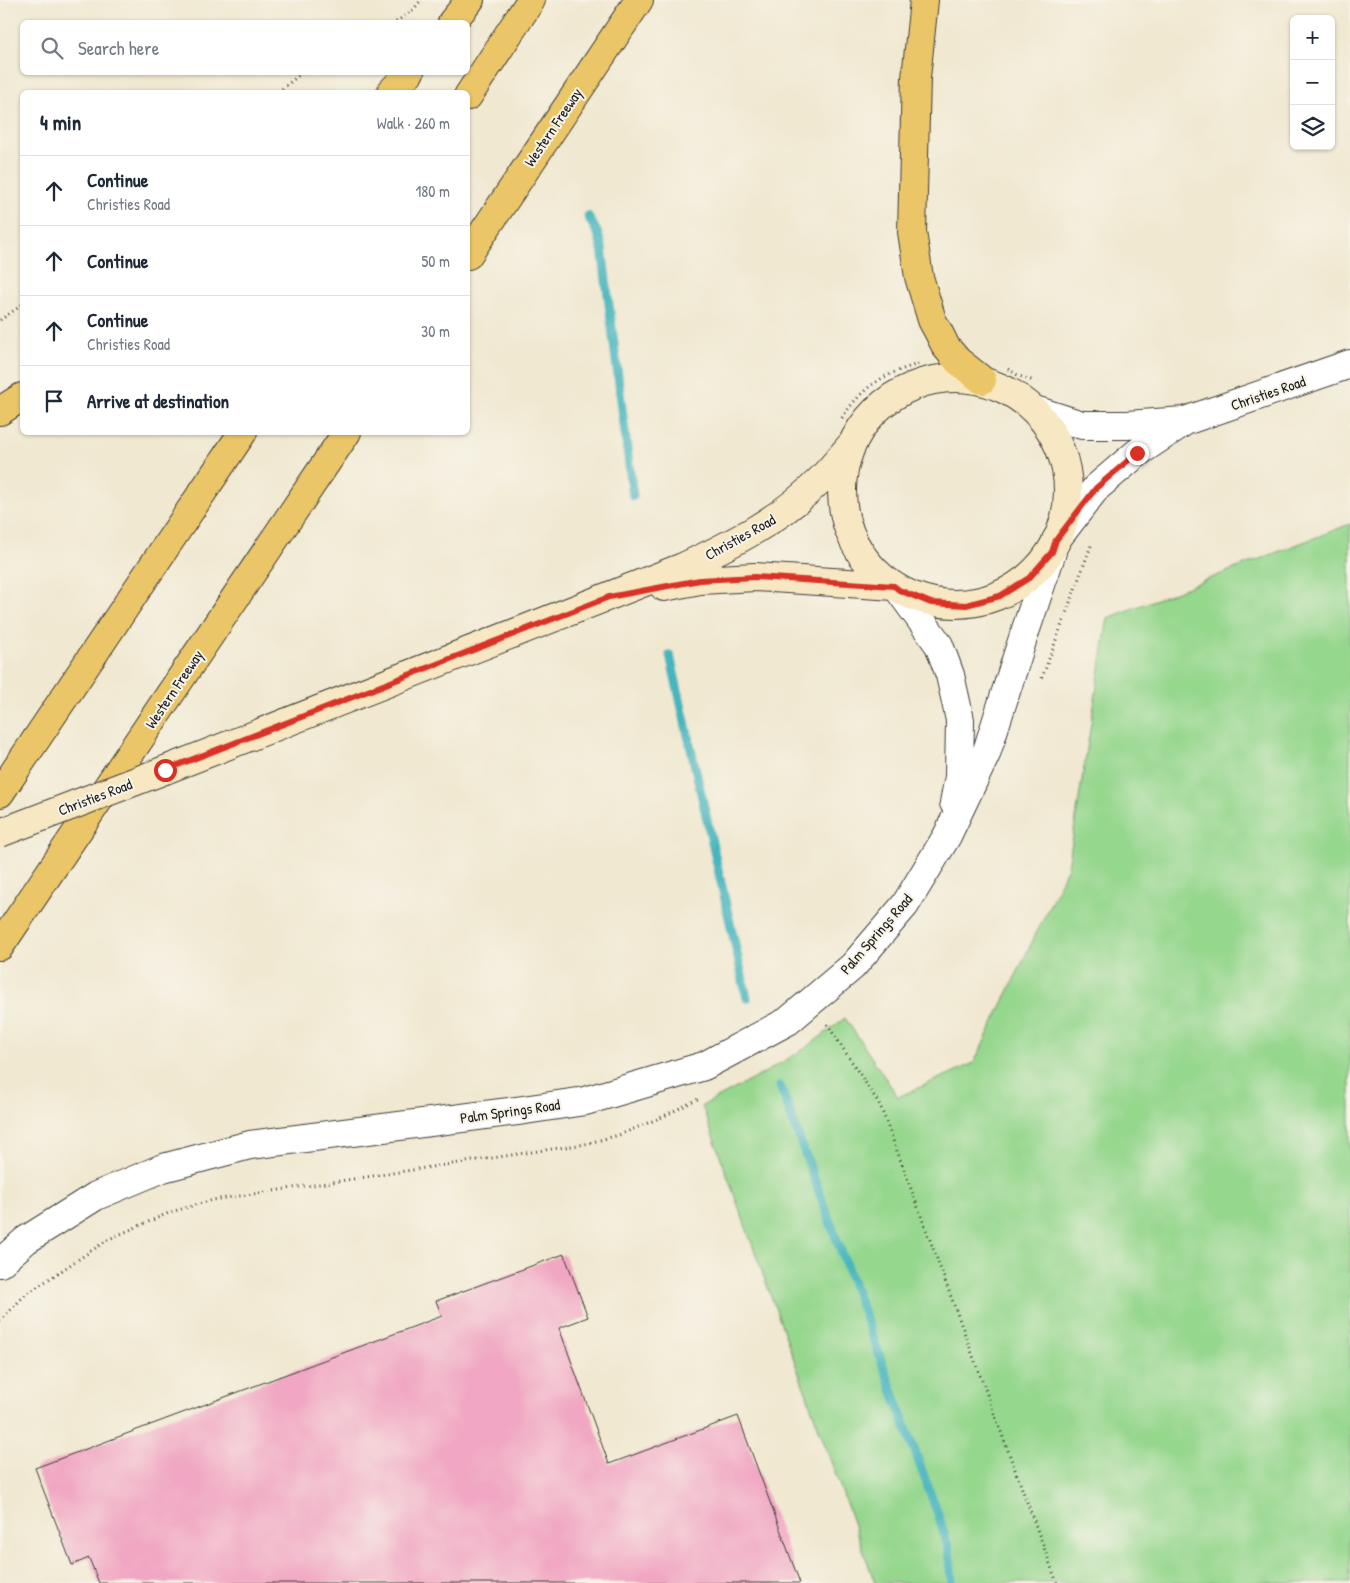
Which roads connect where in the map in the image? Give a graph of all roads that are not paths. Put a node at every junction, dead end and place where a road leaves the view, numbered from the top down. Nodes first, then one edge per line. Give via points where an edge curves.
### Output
1 (470, 0) edge
2 (531, 0) edge
3 (639, 0) edge
4 (924, 0) edge
5 (454, 20) edge
6 (407, 75) edge
7 (394, 90) edge
8 (470, 93) edge
9 (470, 252) edge
10 (1350, 364) edge
11 (993, 373) junction
12 (20, 398) edge
13 (1035, 410) junction
14 (0, 411) edge
15 (1185, 421) junction
16 (241, 435) edge
17 (345, 435) edge
18 (850, 446) junction
19 (1054, 546) junction
20 (896, 588) junction
21 (609, 597) junction
22 (0, 794) edge
23 (0, 833) edge
24 (948, 836) junction
25 (0, 946) edge
26 (0, 1263) edge

1 - 5 highway
2 - 8 highway
3 - 9 highway, Western Freeway
4 - 11 highway via 916,78 912,232 919,278 932,320 946,347 958,361
6 - 7 highway
10 - 15 street, Christies Road
11 - 13 main road
11 - 18 main road via 918,383 890,397 867,419
12 - 14 highway
13 - 15 street, Christies Road via 1082,425
13 - 19 main road via 1058,441 1068,478 1066,516
15 - 19 street, Christies Road via 1137,453 1096,488
16 - 22 highway
17 - 25 highway, Western Freeway
18 - 20 main road via 842,478 843,511 854,542 873,570
18 - 21 main road, Christies Road via 813,487 744,538
19 - 20 main road via 1029,578 1000,596 966,605 931,603
19 - 24 street, Palm Springs Road via 986,754
20 - 21 main road, Christies Road via 755,577 700,580
20 - 24 street, Palm Springs Road via 940,645 960,720 959,777
21 - 23 main road, Christies Road, bridge
24 - 26 street, Palm Springs Road via 905,905 853,966 788,1021 704,1066 585,1101 250,1145 163,1168 96,1196 26,1240

